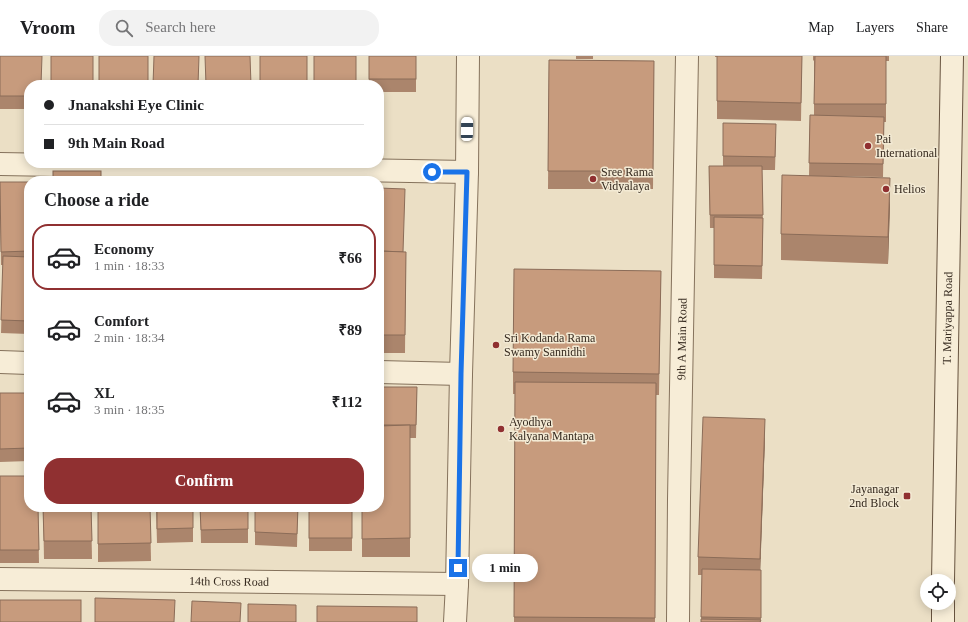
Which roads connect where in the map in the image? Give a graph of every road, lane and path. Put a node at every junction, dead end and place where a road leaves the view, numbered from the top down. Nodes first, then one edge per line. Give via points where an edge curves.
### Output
1 (468, 56) edge
2 (687, 56) edge
3 (952, 56) edge
4 (0, 164) edge
5 (24, 164) edge
6 (234, 168) edge
7 (467, 172) junction
8 (0, 362) edge
9 (24, 363) edge
10 (384, 372) edge
11 (461, 374) junction
12 (944, 574) edge
13 (0, 579) edge
14 (457, 584) junction
15 (943, 610) edge
16 (455, 622) edge
17 (678, 622) edge
18 (943, 622) edge

1 - 7 street
2 - 17 street, 9th A Main Road
3 - 12 street, T. Mariyappa Road
4 - 5 street
6 - 7 street
7 - 11 street
8 - 9 street
10 - 11 street
11 - 14 street
13 - 14 street, 14th Cross Road
14 - 16 street
15 - 18 street

